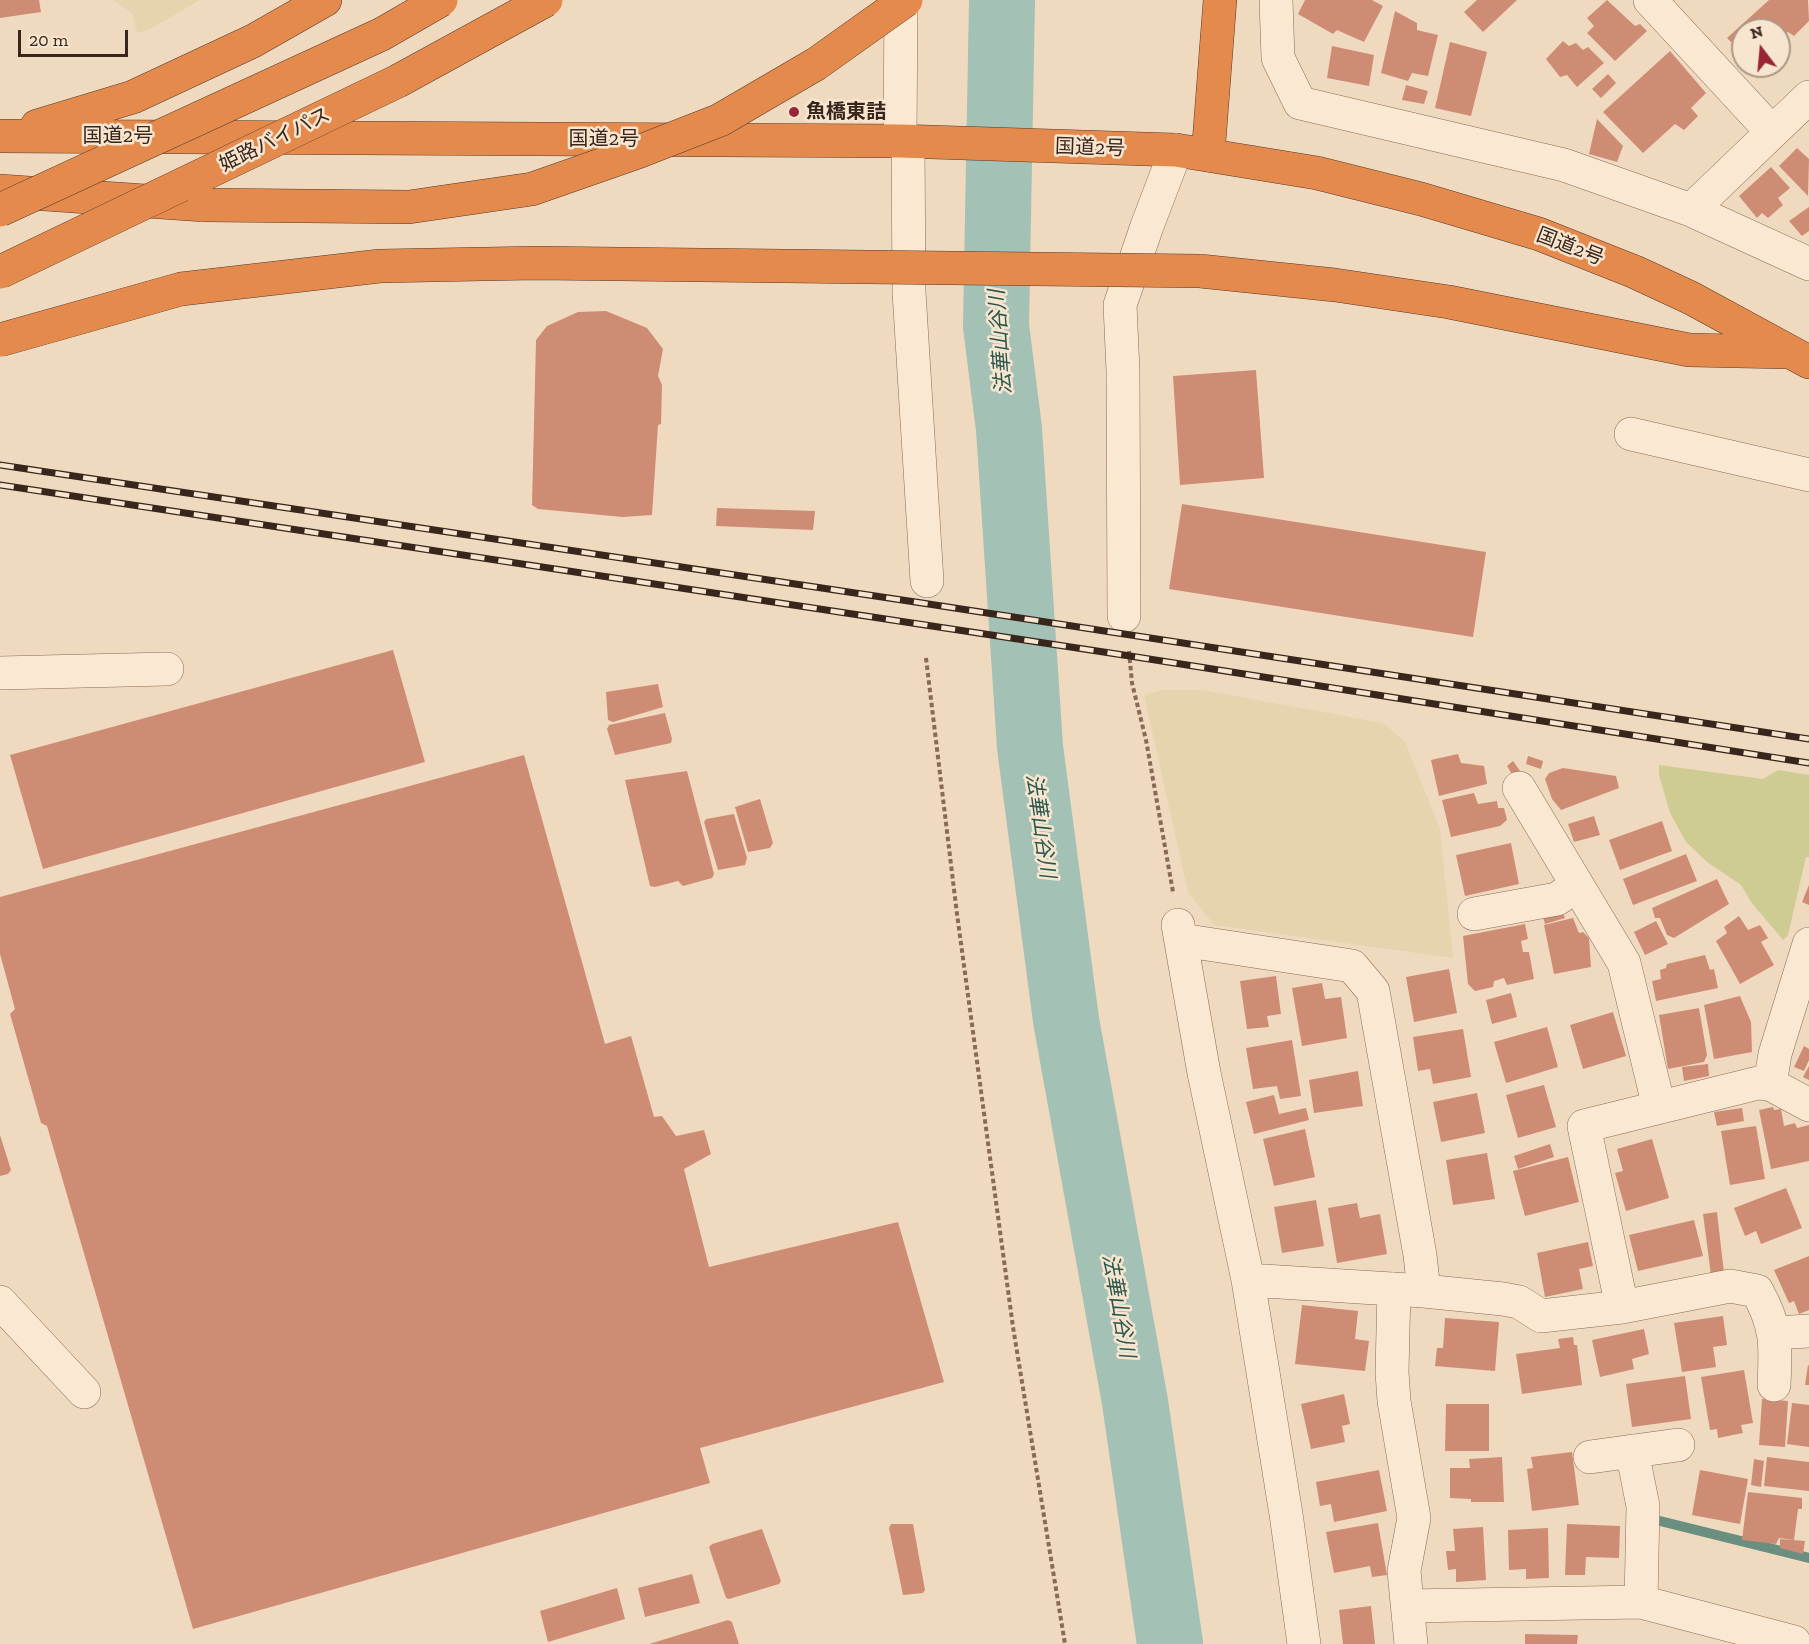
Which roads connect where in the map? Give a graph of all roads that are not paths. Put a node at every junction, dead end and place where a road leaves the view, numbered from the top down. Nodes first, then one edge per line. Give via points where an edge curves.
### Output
1 (325, 0) edge
2 (441, 0) edge
3 (546, 0) edge
4 (903, 0) edge
5 (1220, 0) edge
6 (1276, 0) edge
7 (1650, 0) edge
8 (1809, 97) edge
9 (1772, 132) junction
10 (3, 136) edge
11 (904, 141) junction
12 (1176, 150) junction
13 (1208, 154) junction
14 (0, 191) edge
15 (0, 210) edge
16 (1691, 210) junction
17 (1809, 264) edge
18 (0, 272) edge
19 (0, 340) edge
20 (1801, 357) edge
21 (1631, 434) dead end
22 (1809, 475) edge
23 (927, 581) dead end
24 (1124, 616) road end
25 (167, 669) dead end
26 (0, 673) edge
27 (1518, 788) dead end
28 (1577, 885) junction
29 (1474, 914) dead end
30 (1809, 944) edge
31 (1770, 1084) junction
32 (1809, 1105) edge
33 (1659, 1107) junction
34 (1248, 1280) junction
35 (1409, 1290) junction
36 (0, 1302) edge
37 (1622, 1307) junction
38 (1809, 1332) edge
39 (1774, 1333) junction
40 (1774, 1385) dead end
41 (84, 1392) dead end
42 (1678, 1445) dead end
43 (1632, 1451) junction
44 (1590, 1457) dead end
45 (1641, 1602) junction
46 (1407, 1606) junction
47 (1304, 1644) edge
48 (1411, 1644) edge
49 (1795, 1644) edge

1 - 10 highway via 253,41 133,97
2 - 15 highway, bridge via 382,34
3 - 18 highway, 姫路バイパス, bridge via 398,81
4 - 11 street
4 - 14 highway, bridge via 816,64 720,120 532,189 409,207 204,205
5 - 13 highway
6 - 16 street via 1278,58 1300,103 1564,165
7 - 9 street
8 - 9 street
9 - 16 street
10 - 11 highway, 国道2号
11 - 12 highway, 国道2号
11 - 23 street
12 - 13 highway, 国道2号
12 - 24 street via 1120,305
13 - 20 highway, 国道2号 via 1317,173 1539,234 1654,280
16 - 17 street
19 - 20 highway, bridge via 181,290 380,266 536,263 1200,272 1335,285 1449,302 1689,350
21 - 22 street
25 - 26 street
27 - 28 street
28 - 29 street via 1557,899
28 - 33 street via 1624,963
30 - 31 street via 1775,1054
31 - 32 street
31 - 33 street via 1758,1083
33 - 37 street via 1584,1126
34 - 35 street
34 - 35 street via 1204,1073 1180,933 1353,966 1373,991 1418,1244
34 - 47 street
35 - 37 street via 1519,1302 1541,1316
35 - 46 street via 1392,1372 1394,1401 1389,1452 1414,1518 1404,1571
36 - 41 street
37 - 39 street via 1730,1286 1748,1289 1757,1291 1770,1315
38 - 39 street
39 - 40 street
42 - 43 street
43 - 44 street
43 - 45 street via 1642,1506
45 - 46 street
45 - 49 street
46 - 48 street

